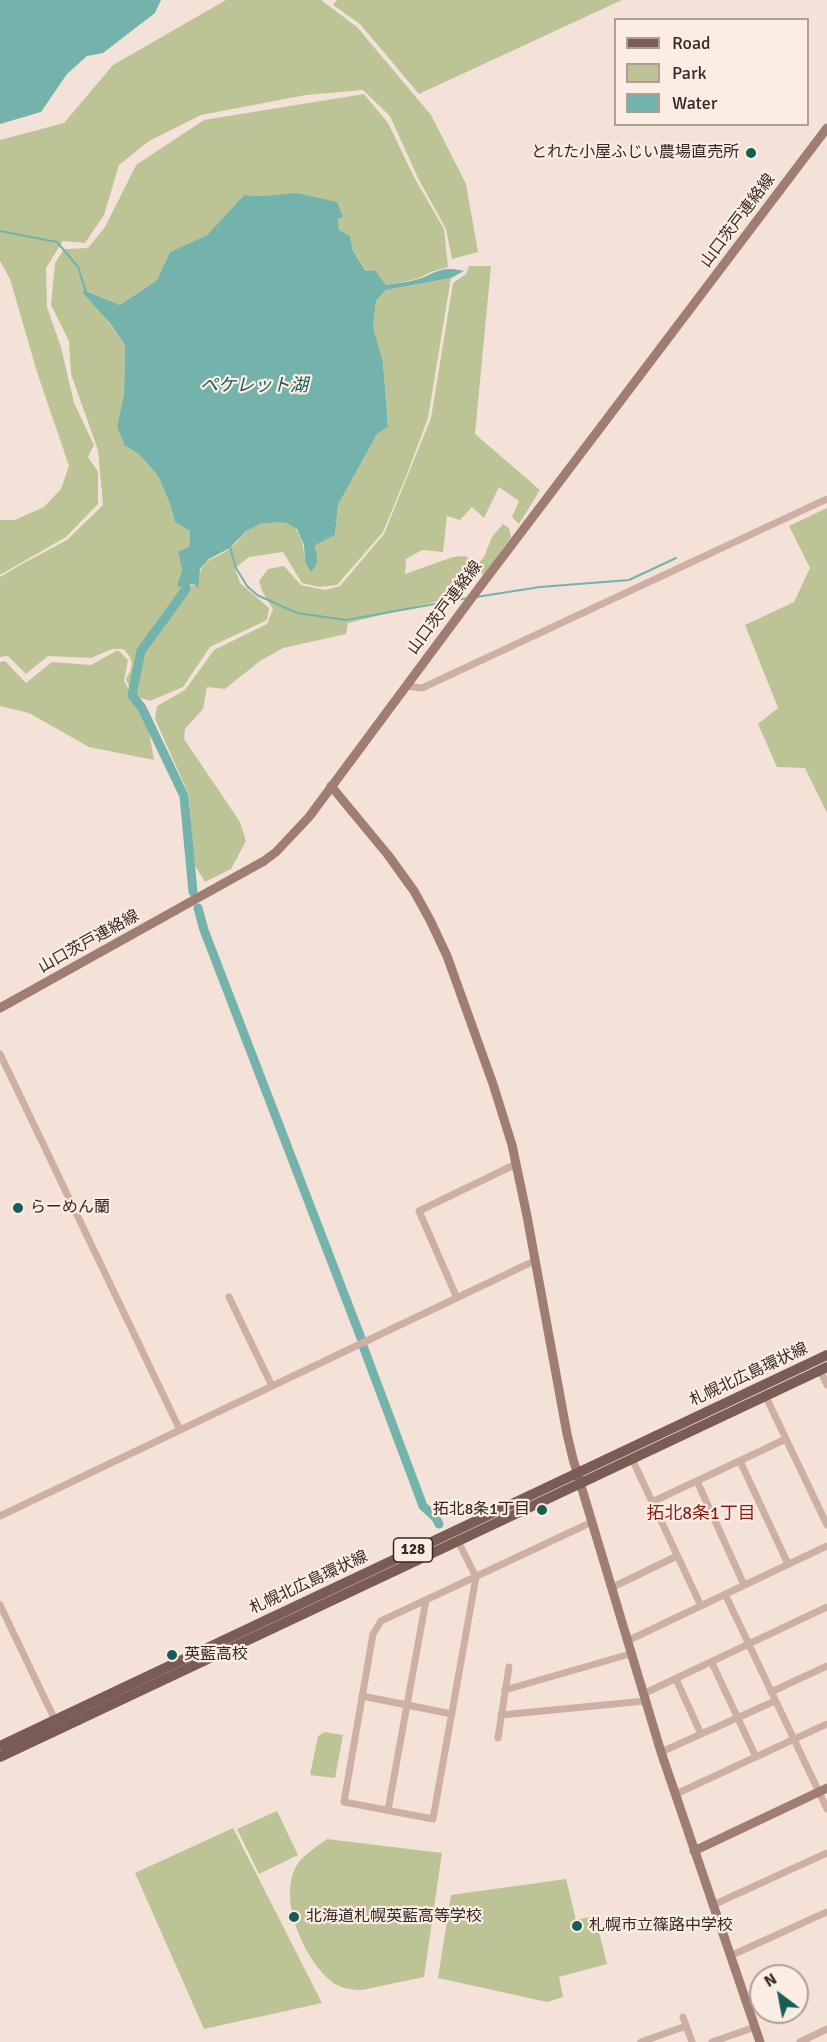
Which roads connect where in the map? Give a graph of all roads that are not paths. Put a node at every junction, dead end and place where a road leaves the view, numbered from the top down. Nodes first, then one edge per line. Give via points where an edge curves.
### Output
1 (827, 128) edge
2 (827, 499) edge
3 (406, 686) junction
4 (331, 786) junction
5 (0, 1008) edge
6 (0, 1054) edge
7 (516, 1164) junction
8 (534, 1261) junction
9 (229, 1297) dead end
10 (457, 1298) junction
11 (827, 1355) edge
12 (823, 1368) edge
13 (827, 1385) edge
14 (272, 1386) junction
15 (764, 1391) junction
16 (180, 1430) junction
17 (786, 1439) junction
18 (632, 1459) junction
19 (740, 1461) junction
20 (579, 1478) junction
21 (697, 1481) junction
22 (652, 1502) junction
23 (0, 1516) edge
24 (592, 1522) junction
25 (827, 1525) edge
26 (458, 1541) junction
27 (827, 1546) edge
28 (677, 1556) junction
29 (788, 1564) junction
30 (476, 1577) junction
31 (744, 1585) junction
32 (610, 1588) junction
33 (725, 1594) junction
34 (426, 1600) junction
35 (0, 1605) edge
36 (701, 1606) junction
37 (827, 1607) edge
38 (627, 1641) junction
39 (749, 1645) junction
40 (630, 1654) junction
41 (712, 1663) junction
42 (509, 1666) dead end
43 (827, 1666) edge
44 (676, 1679) junction
45 (505, 1690) junction
46 (771, 1692) junction
47 (362, 1696) junction
48 (644, 1697) junction
49 (775, 1701) junction
50 (408, 1705) junction
51 (452, 1714) junction
52 (501, 1715) junction
53 (737, 1718) junction
54 (55, 1720) junction
55 (827, 1724) edge
56 (701, 1734) junction
57 (498, 1738) dead end
58 (794, 1740) junction
59 (0, 1746) edge
60 (661, 1752) junction
61 (756, 1757) junction
62 (0, 1758) edge
63 (823, 1790) edge
64 (676, 1794) junction
65 (827, 1809) edge
66 (388, 1810) junction
67 (694, 1851) junction
68 (827, 1853) edge
69 (713, 1905) junction
70 (827, 1913) edge
71 (730, 1956) junction
72 (683, 2017) dead end
73 (686, 2026) junction
74 (754, 2027) junction
75 (827, 2029) edge
76 (641, 2042) edge
77 (692, 2042) edge
78 (712, 2042) edge
79 (760, 2042) edge
80 (800, 2042) edge

1 - 3 street, 山口茨戸連絡線
2 - 3 street via 422,688
3 - 4 street, 山口茨戸連絡線
4 - 5 street, 山口茨戸連絡線 via 309,817 264,861
4 - 7 street via 388,855 430,920 493,1084
6 - 16 street
7 - 8 street
7 - 10 street via 419,1211
8 - 10 street
8 - 20 street
9 - 14 street
10 - 14 street
11 - 15 main road, 札幌北広島環状線 / 128
12 - 13 street
12 - 15 main road, 札幌北広島環状線 / 128
14 - 16 street
15 - 17 street
15 - 18 main road, 札幌北広島環状線 / 128
15 - 20 main road, 札幌北広島環状線 / 128
16 - 23 street
17 - 19 street
17 - 25 street
18 - 20 main road, 札幌北広島環状線 / 128
18 - 22 street
19 - 21 street
19 - 29 street
20 - 24 street
20 - 26 main road, 札幌北広島環状線 / 128
20 - 54 main road, 札幌北広島環状線 / 128
21 - 22 street
21 - 31 street
22 - 28 street
24 - 30 street
24 - 32 street
26 - 30 street
26 - 62 main road, 札幌北広島環状線 / 128
27 - 29 street
28 - 32 street
28 - 36 street
29 - 31 street
30 - 34 street
30 - 51 street
31 - 33 street
32 - 38 street
33 - 36 street
33 - 39 street
34 - 47 street via 381,1621 373,1634
34 - 50 street
35 - 54 street
36 - 38 street
37 - 39 street
38 - 40 street
39 - 41 street
39 - 46 street
40 - 45 street
40 - 48 street
41 - 44 street
41 - 53 street
42 - 45 street
43 - 46 street
44 - 48 street
44 - 56 street
45 - 52 street
46 - 49 street
47 - 50 street
47 - 66 street via 344,1802
48 - 52 street
48 - 60 street
49 - 53 street
49 - 58 street
50 - 51 street
50 - 66 street
51 - 66 street via 434,1819
52 - 57 street
53 - 56 street
53 - 61 street
54 - 59 main road, 札幌北広島環状線 / 128
55 - 58 street
56 - 60 street
58 - 61 street
58 - 63 street
60 - 64 street
61 - 64 street
63 - 65 street
63 - 67 street
64 - 67 street
67 - 69 street
68 - 69 street
69 - 71 street
70 - 71 street
71 - 74 street
72 - 73 street
73 - 76 street
73 - 77 street
74 - 78 street
74 - 79 street
75 - 80 street

